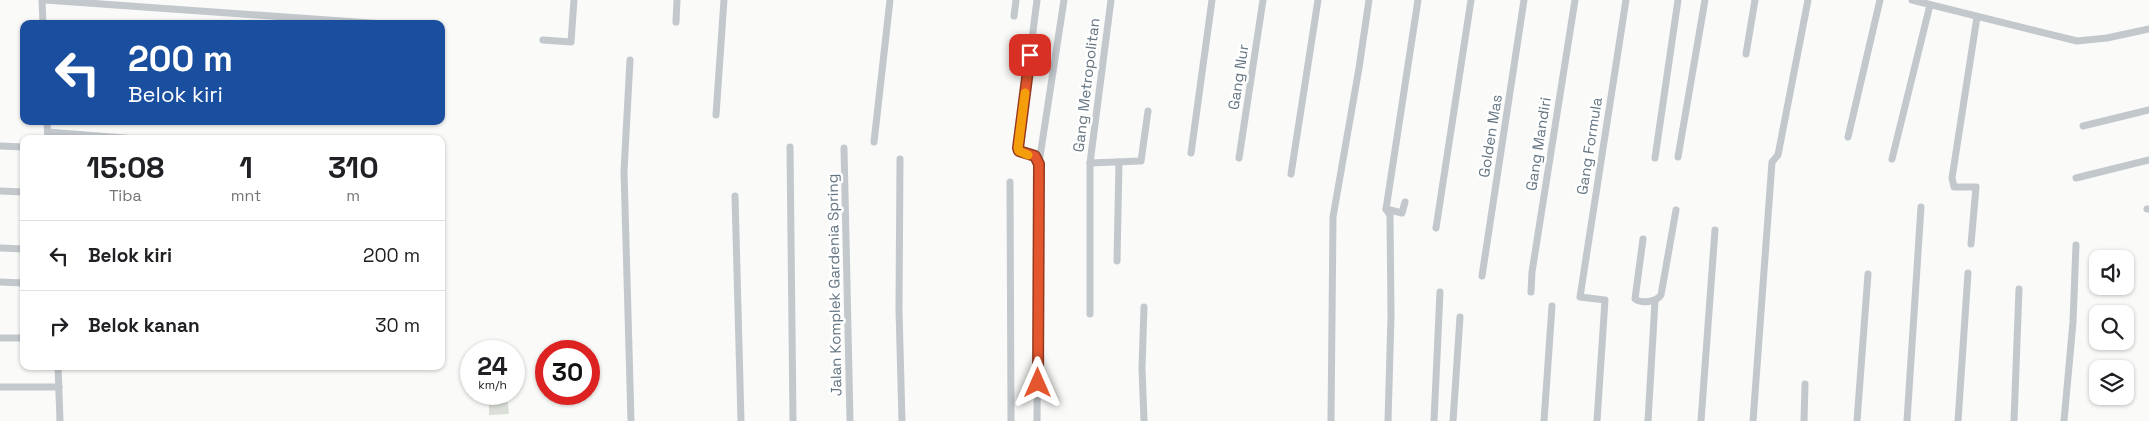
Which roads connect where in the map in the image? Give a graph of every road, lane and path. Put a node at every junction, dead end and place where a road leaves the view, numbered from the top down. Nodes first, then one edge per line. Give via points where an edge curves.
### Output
1 (43, 0) edge
2 (574, 0) edge
3 (677, 0) edge
4 (724, 0) edge
5 (890, 0) edge
6 (1016, 0) edge
7 (1037, 0) edge
8 (1064, 0) edge
9 (1111, 0) edge
10 (1212, 0) edge
11 (1264, 0) edge
12 (1318, 0) edge
13 (1369, 0) edge
14 (1418, 0) edge
15 (1471, 0) edge
16 (1524, 0) edge
17 (1575, 0) edge
18 (1626, 0) edge
19 (1678, 0) edge
20 (1705, 0) edge
21 (1755, 0) edge
22 (1808, 0) edge
23 (1880, 0) edge
24 (1912, 0) edge
25 (1930, 5) junction
26 (1014, 16) dead end
27 (1977, 17) junction
28 (43, 20) edge
29 (328, 20) edge
30 (676, 22) dead end
31 (2149, 29) edge
32 (544, 40) dead end
33 (1746, 54) dead end
34 (630, 60) dead end
35 (2149, 110) edge
36 (1148, 111) dead end
37 (716, 115) dead end
38 (2083, 126) dead end
39 (1848, 137) dead end
40 (874, 142) dead end
41 (0, 146) edge
42 (790, 146) dead end
43 (20, 147) edge
44 (844, 148) dead end
45 (1191, 153) dead end
46 (1678, 157) dead end
47 (1239, 158) dead end
48 (1655, 158) dead end
49 (1892, 159) dead end
50 (900, 160) dead end
51 (2149, 160) edge
52 (1119, 162) junction
53 (1090, 163) junction
54 (1039, 164) junction
55 (1291, 174) dead end
56 (2076, 178) dead end
57 (1010, 182) dead end
58 (0, 191) edge
59 (20, 192) edge
60 (735, 196) dead end
61 (1404, 202) dead end
62 (1921, 207) dead end
63 (1386, 210) junction
64 (1676, 210) dead end
65 (1436, 228) dead end
66 (1714, 230) dead end
67 (1643, 239) dead end
68 (1971, 244) dead end
69 (2076, 245) dead end
70 (0, 248) edge
71 (20, 249) edge
72 (1117, 261) dead end
73 (1968, 273) dead end
74 (1868, 274) dead end
75 (1482, 276) dead end
76 (0, 282) edge
77 (20, 283) edge
78 (2019, 289) dead end
79 (1440, 292) dead end
80 (1531, 292) dead end
81 (1655, 301) junction
82 (1552, 306) dead end
83 (1144, 307) dead end
84 (1090, 314) dead end
85 (1460, 317) dead end
86 (0, 338) edge
87 (20, 338) edge
88 (58, 370) edge
89 (1805, 384) dead end
90 (0, 387) edge
91 (59, 387) junction
92 (60, 421) edge
93 (631, 421) edge
94 (741, 421) edge
95 (793, 421) edge
96 (850, 421) edge
97 (902, 421) edge
98 (1011, 421) edge
99 (1038, 421) edge
100 (1144, 421) edge
101 (1332, 421) edge
102 (1388, 421) edge
103 (1434, 421) edge
104 (1453, 421) edge
105 (1544, 421) edge
106 (1597, 421) edge
107 (1648, 421) edge
108 (1701, 421) edge
109 (1753, 421) edge
110 (1804, 421) edge
111 (1857, 421) edge
112 (1907, 421) edge
113 (1958, 421) edge
114 (2014, 421) edge
115 (2064, 421) edge

1 - 28 street
1 - 29 street
2 - 32 street via 571,42
3 - 30 street
4 - 37 street
5 - 40 street
6 - 26 street
7 - 54 street via 1018,148 1035,156
8 - 54 street
9 - 53 street, Gang Metropolitan
10 - 45 street
11 - 47 street, Gang Nur
12 - 55 street
13 - 101 street via 1333,217
14 - 63 street via 1386,189
15 - 65 street
16 - 75 street, Golden Mas
17 - 80 street, Gang Mandiri
18 - 106 street, Gang Formula via 1580,297 1605,300
19 - 48 street
20 - 46 street
21 - 33 street
22 - 109 street via 1778,155 1772,162
23 - 39 street
24 - 25 street
25 - 27 street
25 - 49 street
27 - 31 street via 2077,41
27 - 68 street via 1952,178 1954,187 1976,187
34 - 93 street via 624,171
35 - 38 street
36 - 52 street via 1141,160
41 - 43 street
42 - 95 street
44 - 96 street, Jalan Komplek Gardenia Spring
50 - 97 street
51 - 56 street
52 - 53 street
52 - 72 street
53 - 84 street, Gang Metropolitan
54 - 99 street
57 - 98 street
58 - 59 street
60 - 94 street
61 - 63 street via 1402,213
62 - 112 street
63 - 102 street via 1390,215 1391,316
64 - 81 street via 1662,295
66 - 108 street
67 - 81 street via 1634,299
69 - 115 street
70 - 71 street
73 - 113 street
74 - 111 street
76 - 77 street
78 - 114 street
79 - 103 street
81 - 107 street
82 - 105 street
83 - 100 street
85 - 104 street
86 - 87 street
88 - 91 street
89 - 110 street
90 - 91 street
91 - 92 street

